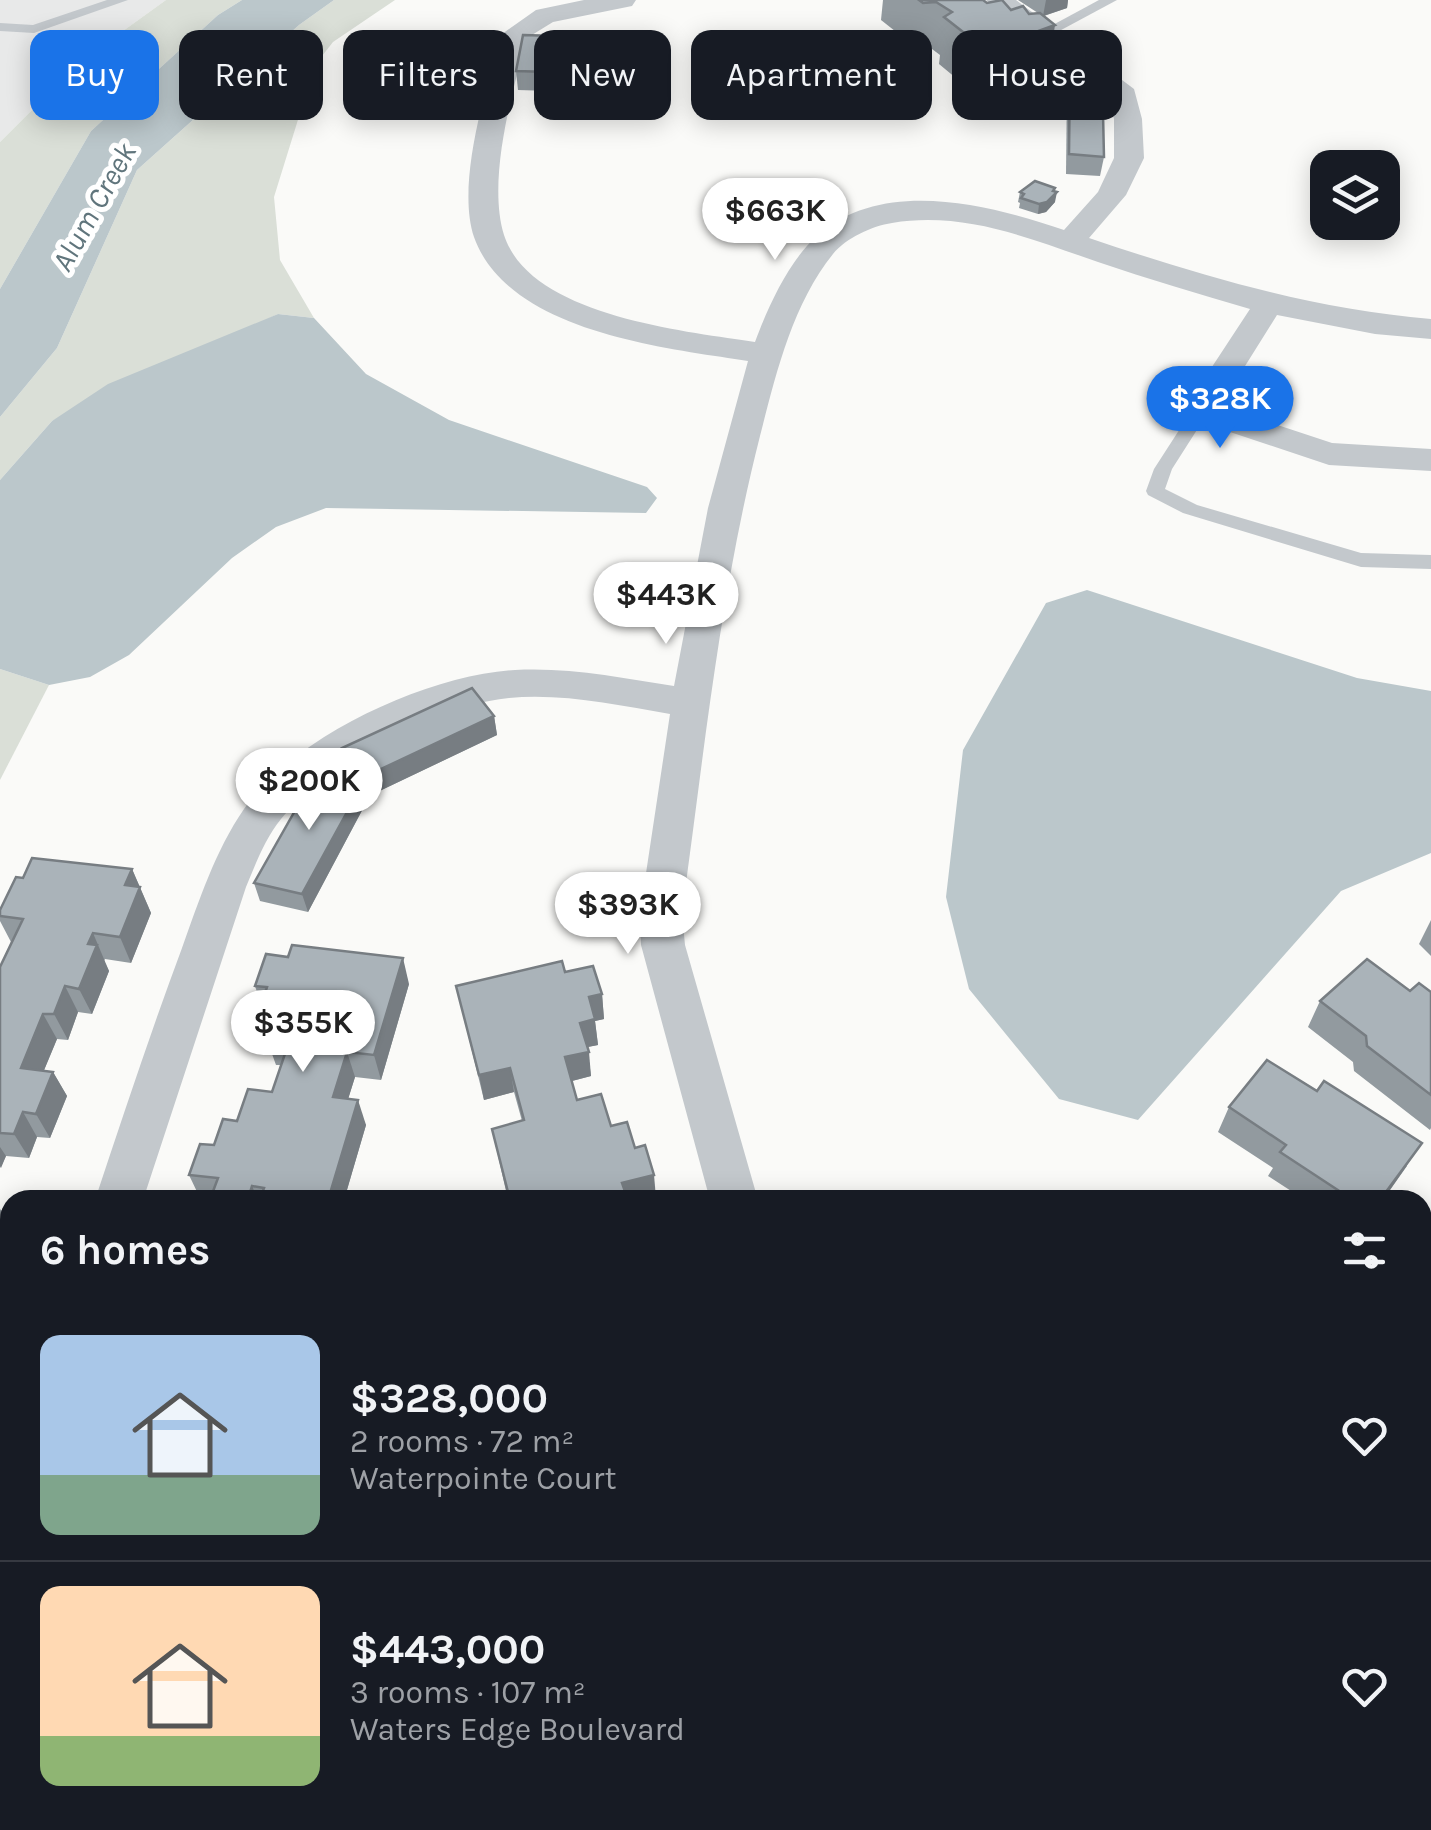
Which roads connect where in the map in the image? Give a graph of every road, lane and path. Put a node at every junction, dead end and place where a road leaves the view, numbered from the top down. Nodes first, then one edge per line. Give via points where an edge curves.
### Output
1 (121, 0) edge
2 (623, 0) edge
3 (999, 0) edge
4 (1110, 0) edge
5 (0, 27) edge
6 (1041, 30) edge
7 (1051, 30) edge
8 (1122, 97) edge
9 (1070, 241) junction
10 (1268, 304) junction
11 (1431, 329) edge
12 (764, 352) junction
13 (1200, 411) junction
14 (1431, 460) edge
15 (1431, 562) edge
16 (692, 703) junction
17 (122, 1190) edge
18 (731, 1190) edge

1 - 5 lane via 34,29
2 - 12 street via 545,16 515,34 486,174 490,240 526,283 580,314 608,325
3 - 6 street
4 - 7 lane
8 - 9 street via 1129,158 1123,176
9 - 10 street
9 - 12 street via 998,218 938,210 884,215 822,248
10 - 11 street
10 - 13 street
12 - 16 street via 724,509
13 - 14 street via 1329,454
13 - 15 lane via 1155,491 1190,509 1361,560
16 - 17 street via 565,684 458,692 366,735 270,804 220,902
16 - 18 street via 661,914 663,945

